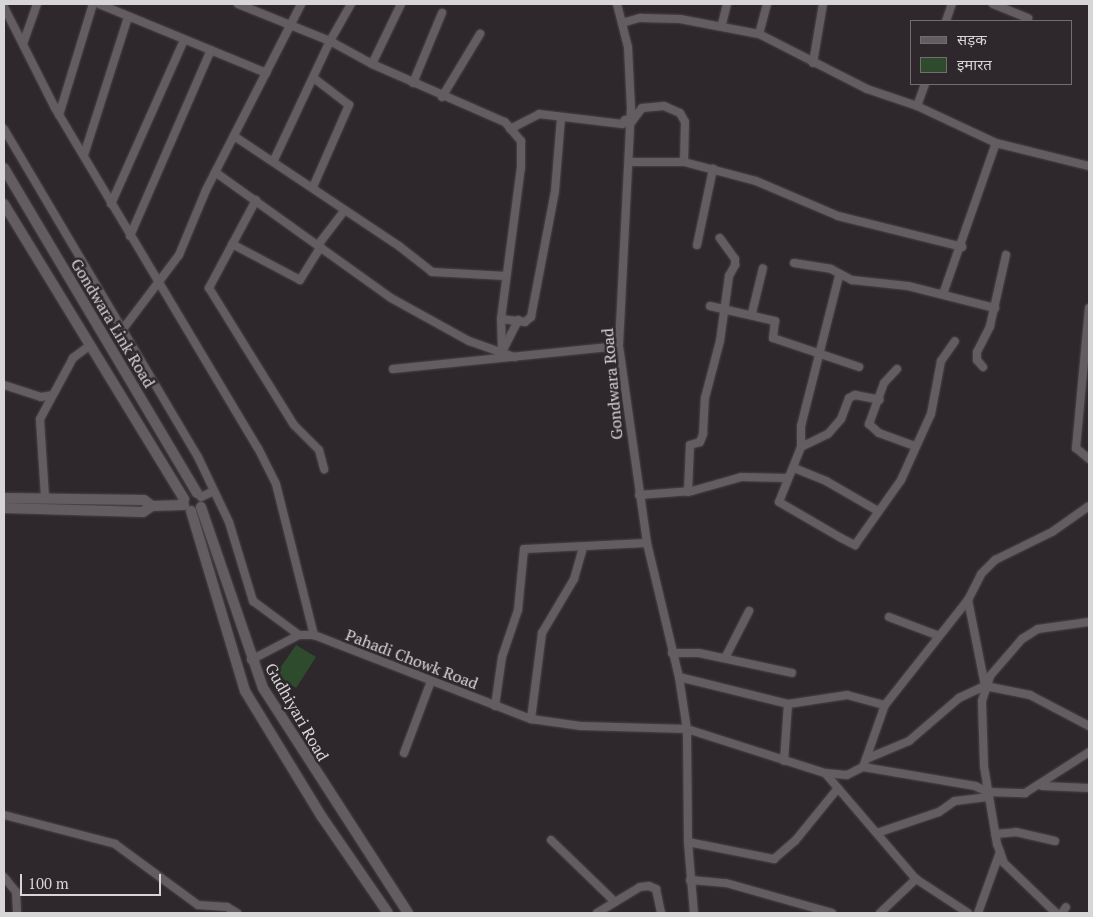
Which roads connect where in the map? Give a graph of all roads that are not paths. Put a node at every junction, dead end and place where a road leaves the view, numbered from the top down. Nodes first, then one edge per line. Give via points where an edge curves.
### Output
1 (37, 4) edge
2 (93, 4) edge
3 (99, 4) edge
4 (238, 4) edge
5 (301, 4) edge
6 (351, 4) edge
7 (401, 4) edge
8 (617, 4) edge
9 (727, 4) edge
10 (767, 4) edge
11 (823, 4) edge
12 (952, 4) edge
13 (993, 4) edge
14 (4, 7) edge
15 (442, 13) dead end
16 (128, 16) junction
17 (1028, 18) dead end
18 (946, 20) edge
19 (622, 23) junction
20 (722, 24) junction
21 (290, 27) junction
22 (480, 34) dead end
23 (759, 34) junction
24 (184, 40) junction
25 (330, 41) junction
26 (23, 44) junction
27 (211, 50) junction
28 (813, 63) junction
29 (372, 64) junction
30 (266, 73) junction
31 (315, 79) junction
32 (413, 83) junction
33 (925, 85) edge
34 (442, 97) junction
35 (918, 106) junction
36 (59, 115) junction
37 (561, 118) junction
38 (630, 124) junction
39 (4, 129) edge
40 (510, 129) junction
41 (234, 136) junction
42 (996, 143) junction
43 (84, 155) junction
44 (274, 160) junction
45 (630, 162) junction
46 (684, 162) junction
47 (1089, 166) edge
48 (4, 168) edge
49 (713, 169) junction
50 (215, 172) junction
51 (313, 187) junction
52 (256, 200) junction
53 (4, 204) edge
54 (111, 204) junction
55 (344, 211) junction
56 (130, 236) junction
57 (720, 238) dead end
58 (232, 244) junction
59 (697, 245) dead end
60 (320, 246) junction
61 (962, 247) junction
62 (1006, 254) dead end
63 (794, 263) dead end
64 (763, 268) dead end
65 (506, 276) junction
66 (839, 276) junction
67 (161, 282) junction
68 (943, 294) junction
69 (710, 306) dead end
70 (726, 308) junction
71 (995, 308) junction
72 (1089, 308) edge
73 (752, 313) junction
74 (501, 318) junction
75 (518, 320) junction
76 (124, 329) junction
77 (955, 341) dead end
78 (89, 346) junction
79 (619, 346) junction
80 (502, 352) junction
81 (818, 353) junction
82 (514, 357) junction
83 (859, 367) dead end
84 (983, 367) dead end
85 (393, 369) dead end
86 (897, 369) dead end
87 (4, 385) edge
88 (52, 395) junction
89 (880, 400) junction
90 (915, 446) junction
91 (801, 447) junction
92 (1089, 459) edge
93 (794, 468) junction
94 (324, 469) dead end
95 (787, 478) junction
96 (214, 491) junction
97 (688, 492) junction
98 (639, 495) junction
99 (45, 497) junction
100 (4, 498) edge
101 (200, 499) junction
102 (186, 505) junction
103 (152, 506) junction
104 (1089, 506) edge
105 (4, 508) edge
106 (878, 511) junction
107 (647, 543) junction
108 (583, 547) junction
109 (968, 600) junction
110 (749, 610) dead end
111 (889, 617) dead end
112 (1089, 622) edge
113 (299, 635) junction
114 (314, 635) junction
115 (939, 636) junction
116 (672, 653) junction
117 (725, 658) junction
118 (251, 660) junction
119 (792, 673) dead end
120 (679, 677) junction
121 (431, 681) junction
122 (985, 686) junction
123 (788, 704) junction
124 (885, 704) junction
125 (494, 706) junction
126 (532, 720) junction
127 (1089, 726) edge
128 (686, 729) junction
129 (1089, 752) edge
130 (404, 753) dead end
131 (784, 761) junction
132 (864, 763) junction
133 (824, 773) junction
134 (1042, 786) junction
135 (838, 788) junction
136 (1089, 788) edge
137 (988, 794) junction
138 (4, 815) edge
139 (877, 834) junction
140 (995, 834) junction
141 (551, 840) dead end
142 (1054, 841) dead end
143 (688, 842) junction
144 (1000, 852) junction
145 (4, 877) edge
146 (916, 879) junction
147 (690, 880) junction
148 (615, 902) junction
149 (17, 913) edge
150 (237, 913) edge
151 (388, 913) edge
152 (408, 913) edge
153 (597, 913) edge
154 (661, 913) edge
155 (694, 913) edge
156 (832, 913) edge
157 (880, 913) edge
158 (968, 913) edge
159 (978, 913) edge
160 (1056, 913) edge

1 - 26 street
2 - 36 street
3 - 16 street
4 - 21 street
5 - 21 street
6 - 25 street
7 - 29 street
8 - 19 street, Gondwara Road
9 - 20 street
10 - 23 street
11 - 28 street
12 - 18 street
13 - 17 street
14 - 26 street
15 - 32 street
16 - 24 street
16 - 43 street
19 - 20 street via 640,18
19 - 38 street, Gondwara Road via 628,47
20 - 23 street
21 - 25 street
21 - 30 street
22 - 34 street
23 - 28 street
24 - 27 street
24 - 54 street
25 - 29 street
25 - 31 street
26 - 36 street
27 - 30 street
27 - 56 street
28 - 35 street via 867,89
29 - 32 street
30 - 41 street
31 - 44 street
31 - 51 street via 349,105
32 - 34 street
33 - 35 street
34 - 40 street via 504,122
35 - 42 street
36 - 43 street
37 - 38 street via 622,124 625,120
37 - 40 street via 539,114
37 - 75 street via 555,191 531,317 525,322
38 - 45 street, Gondwara Road
38 - 46 street via 642,108 674,108 685,122
39 - 76 street via 84,268
40 - 65 street via 521,141 521,167
41 - 44 street
41 - 50 street
42 - 47 street
42 - 61 street
43 - 54 street
44 - 51 street
45 - 46 street
45 - 79 street, Gondwara Road
46 - 49 street
48 - 101 street, Gondwara Link Road
49 - 59 street
49 - 61 street via 756,182 838,216
50 - 52 street
50 - 67 street via 179,255
51 - 55 street
52 - 58 street
52 - 60 street
53 - 78 street, Gondwara Link Road
54 - 56 street
55 - 60 street
55 - 65 street via 399,246 432,272
56 - 67 street
57 - 70 street via 735,259
58 - 60 street via 300,280
58 - 94 street via 209,288 294,425 319,450
60 - 80 street via 391,298 434,324
61 - 68 street
62 - 71 street
63 - 66 street via 830,269
64 - 73 street
65 - 74 street
66 - 68 street
66 - 81 street
67 - 76 street
67 - 114 street via 276,484
68 - 71 street
69 - 70 street
70 - 73 street
70 - 97 street via 705,398 703,434 700,442 690,445
71 - 84 street via 977,352 977,360
72 - 92 street via 1076,448
73 - 81 street via 776,321 773,338
74 - 75 street
74 - 80 street
75 - 80 street
76 - 96 street
77 - 90 street via 941,361 933,406
78 - 88 street via 73,358
78 - 102 street, Gondwara Link Road
79 - 82 street
79 - 98 street, Gondwara Road
80 - 82 street
81 - 83 street
81 - 91 street via 800,426
82 - 85 street
86 - 89 street via 884,383
87 - 88 street via 41,397
88 - 99 street via 40,419
89 - 90 street via 869,424
89 - 91 street via 855,395 849,398 841,419 828,434
90 - 106 street via 901,480
91 - 93 street
93 - 95 street
93 - 106 street via 826,481
95 - 97 street via 741,477
95 - 106 street via 779,502 855,545
96 - 101 street
96 - 113 street via 229,522 253,601
97 - 98 street
98 - 107 street, Gondwara Road
99 - 100 street
99 - 103 street via 144,500
101 - 102 street
101 - 102 street
101 - 118 street, Gudhiyari Road
102 - 103 street
102 - 151 street, Gudhiyari Road via 246,690 322,817
103 - 105 street via 143,512
104 - 109 street via 1052,532 995,560 981,574
107 - 108 street
107 - 116 street, Gondwara Road
108 - 125 street via 524,549 518,610 502,657
108 - 126 street via 574,580 542,633
109 - 115 street
109 - 122 street
110 - 117 street
111 - 115 street
112 - 122 street via 1038,629 1022,639
113 - 114 street, Pahadi Chowk Road
113 - 118 street
114 - 121 street, Pahadi Chowk Road
115 - 124 street
116 - 117 street
116 - 120 street, Gondwara Road
117 - 119 street
118 - 152 street, Gudhiyari Road via 286,729
120 - 123 street
120 - 128 street, Gondwara Road
121 - 125 street, Pahadi Chowk Road
121 - 130 street
122 - 127 street via 1030,695
122 - 132 street, Pahadi Chowk Road via 959,698 910,741
122 - 137 street via 982,750
123 - 124 street via 847,695
123 - 131 street
124 - 132 street
125 - 126 street, Pahadi Chowk Road
126 - 128 street, Pahadi Chowk Road via 581,726
128 - 131 street, Pahadi Chowk Road
128 - 143 street, Gondwara Road
129 - 134 street
131 - 133 street, Pahadi Chowk Road
132 - 133 street, Pahadi Chowk Road via 847,775
132 - 137 street via 975,786
133 - 135 street
134 - 136 street
134 - 137 street via 1025,794
135 - 139 street
135 - 143 street via 795,841 774,859
137 - 139 street via 956,802 939,812
137 - 140 street
138 - 150 street via 115,844 198,905 227,907
139 - 146 street
140 - 142 street via 1016,832
140 - 144 street
141 - 148 street
143 - 147 street, Gondwara Road
144 - 159 street
144 - 160 street via 1013,872
145 - 149 street via 16,892
146 - 157 street
146 - 158 street
147 - 155 street, Gondwara Road
147 - 156 street via 726,884
148 - 153 street
148 - 154 street via 650,886 656,889

